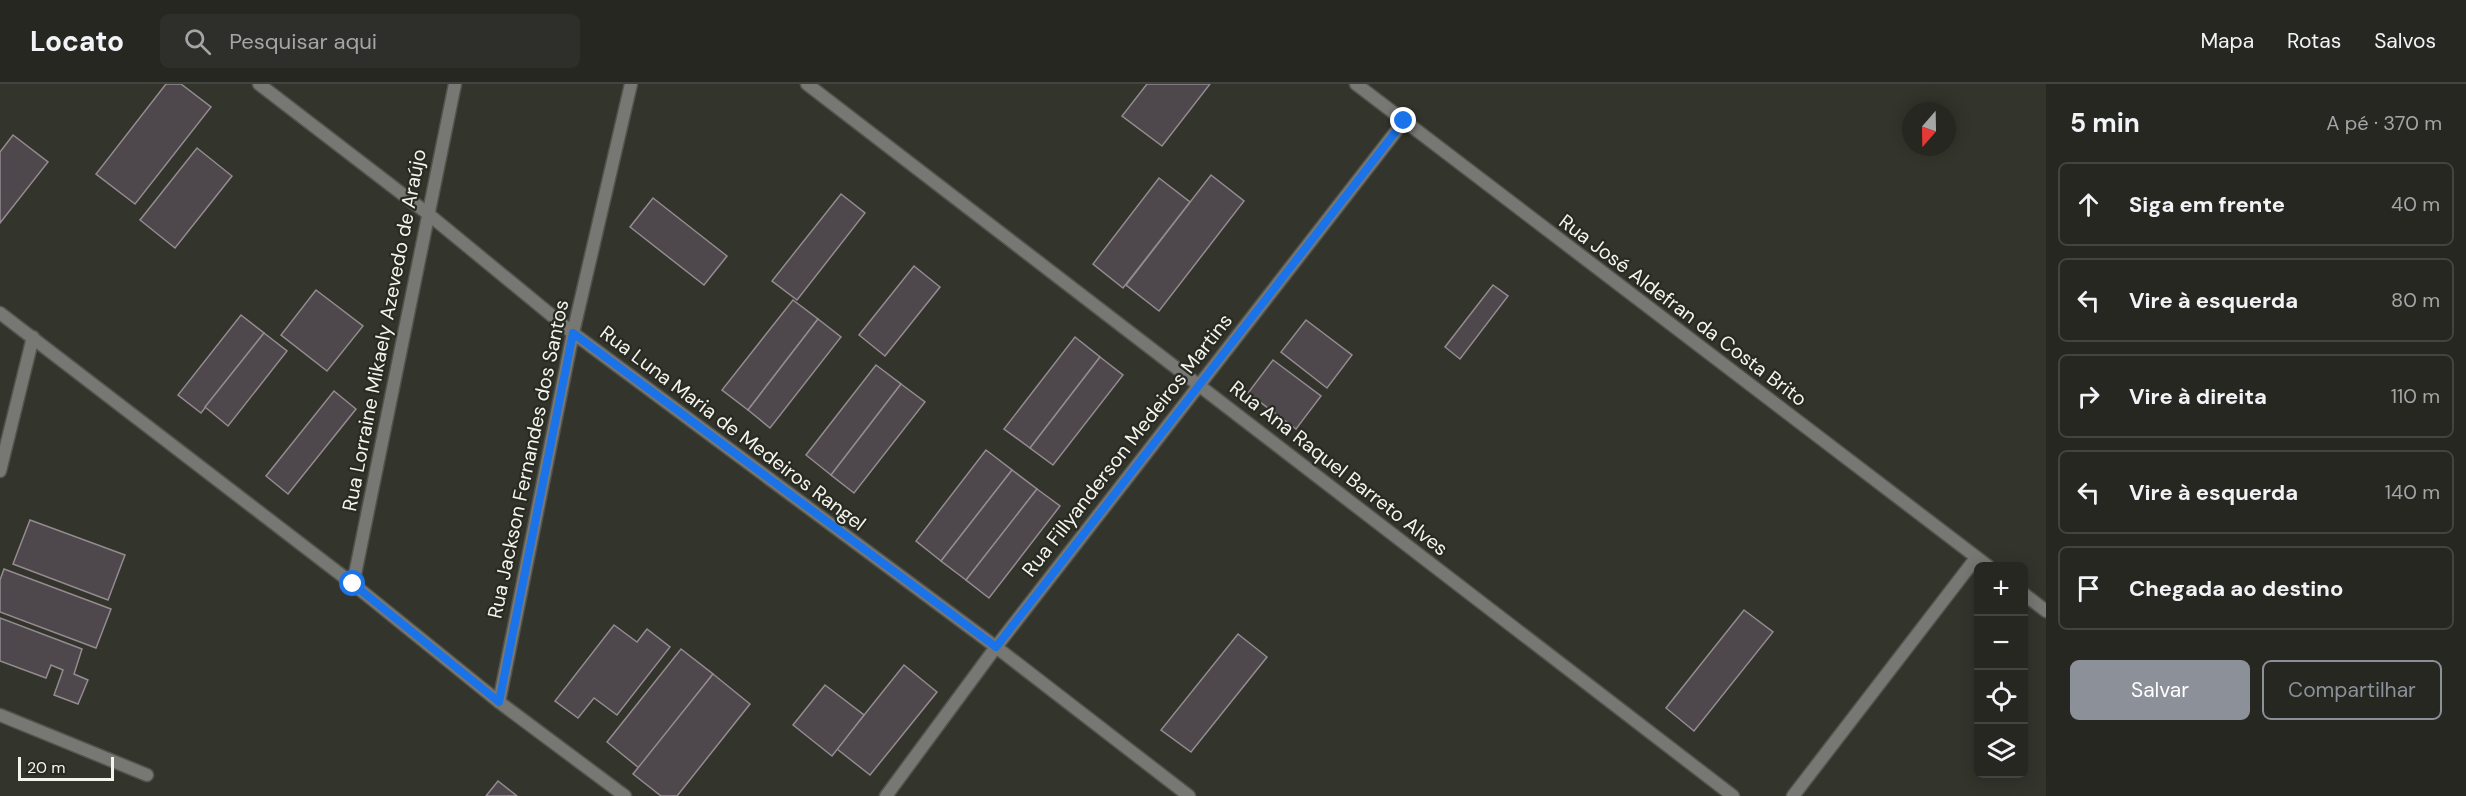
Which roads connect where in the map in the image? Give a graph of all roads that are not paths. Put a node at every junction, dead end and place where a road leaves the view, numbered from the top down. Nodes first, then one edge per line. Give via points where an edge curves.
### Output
1 (259, 84) edge
2 (455, 84) edge
3 (631, 84) edge
4 (807, 84) edge
5 (1356, 84) edge
6 (1404, 121) junction
7 (427, 213) junction
8 (0, 313) edge
9 (573, 333) junction
10 (33, 337) junction
11 (1198, 384) junction
12 (0, 471) edge
13 (1976, 558) junction
14 (1981, 562) edge
15 (353, 584) junction
16 (2028, 597) edge
17 (2046, 611) edge
18 (996, 647) junction
19 (499, 702) junction
20 (0, 715) edge
21 (147, 775) dead end
22 (625, 796) edge
23 (886, 796) edge
24 (1189, 796) edge
25 (1733, 796) edge
26 (1793, 796) edge

1 - 7 street, Rua Luna Maria de Medeiros Rangel
2 - 7 street, Rua Lorraine Mikaely Azevedo de Araújo
3 - 9 street, Rua Jackson Fernandes dos Santos
4 - 11 street, Rua Ana Raquel Barreto Alves
5 - 6 street, Rua José Aldefran da Costa Brito
6 - 11 street, Rua Fillyanderson Medeiros Martins
6 - 13 street, Rua José Aldefran da Costa Brito
7 - 9 street, Rua Luna Maria de Medeiros Rangel
7 - 15 street, Rua Lorraine Mikaely Azevedo de Araújo
8 - 10 street
9 - 18 street, Rua Luna Maria de Medeiros Rangel
9 - 19 street, Rua Jackson Fernandes dos Santos
10 - 12 street
10 - 15 street
11 - 18 street, Rua Fillyanderson Medeiros Martins
11 - 25 street, Rua Ana Raquel Barreto Alves
13 - 14 street, Rua José Aldefran da Costa Brito
13 - 26 street
15 - 19 street
16 - 17 street
18 - 23 street, Rua Fillyanderson Medeiros Martins
18 - 24 street, Rua Luna Maria de Medeiros Rangel
19 - 22 street
20 - 21 street

